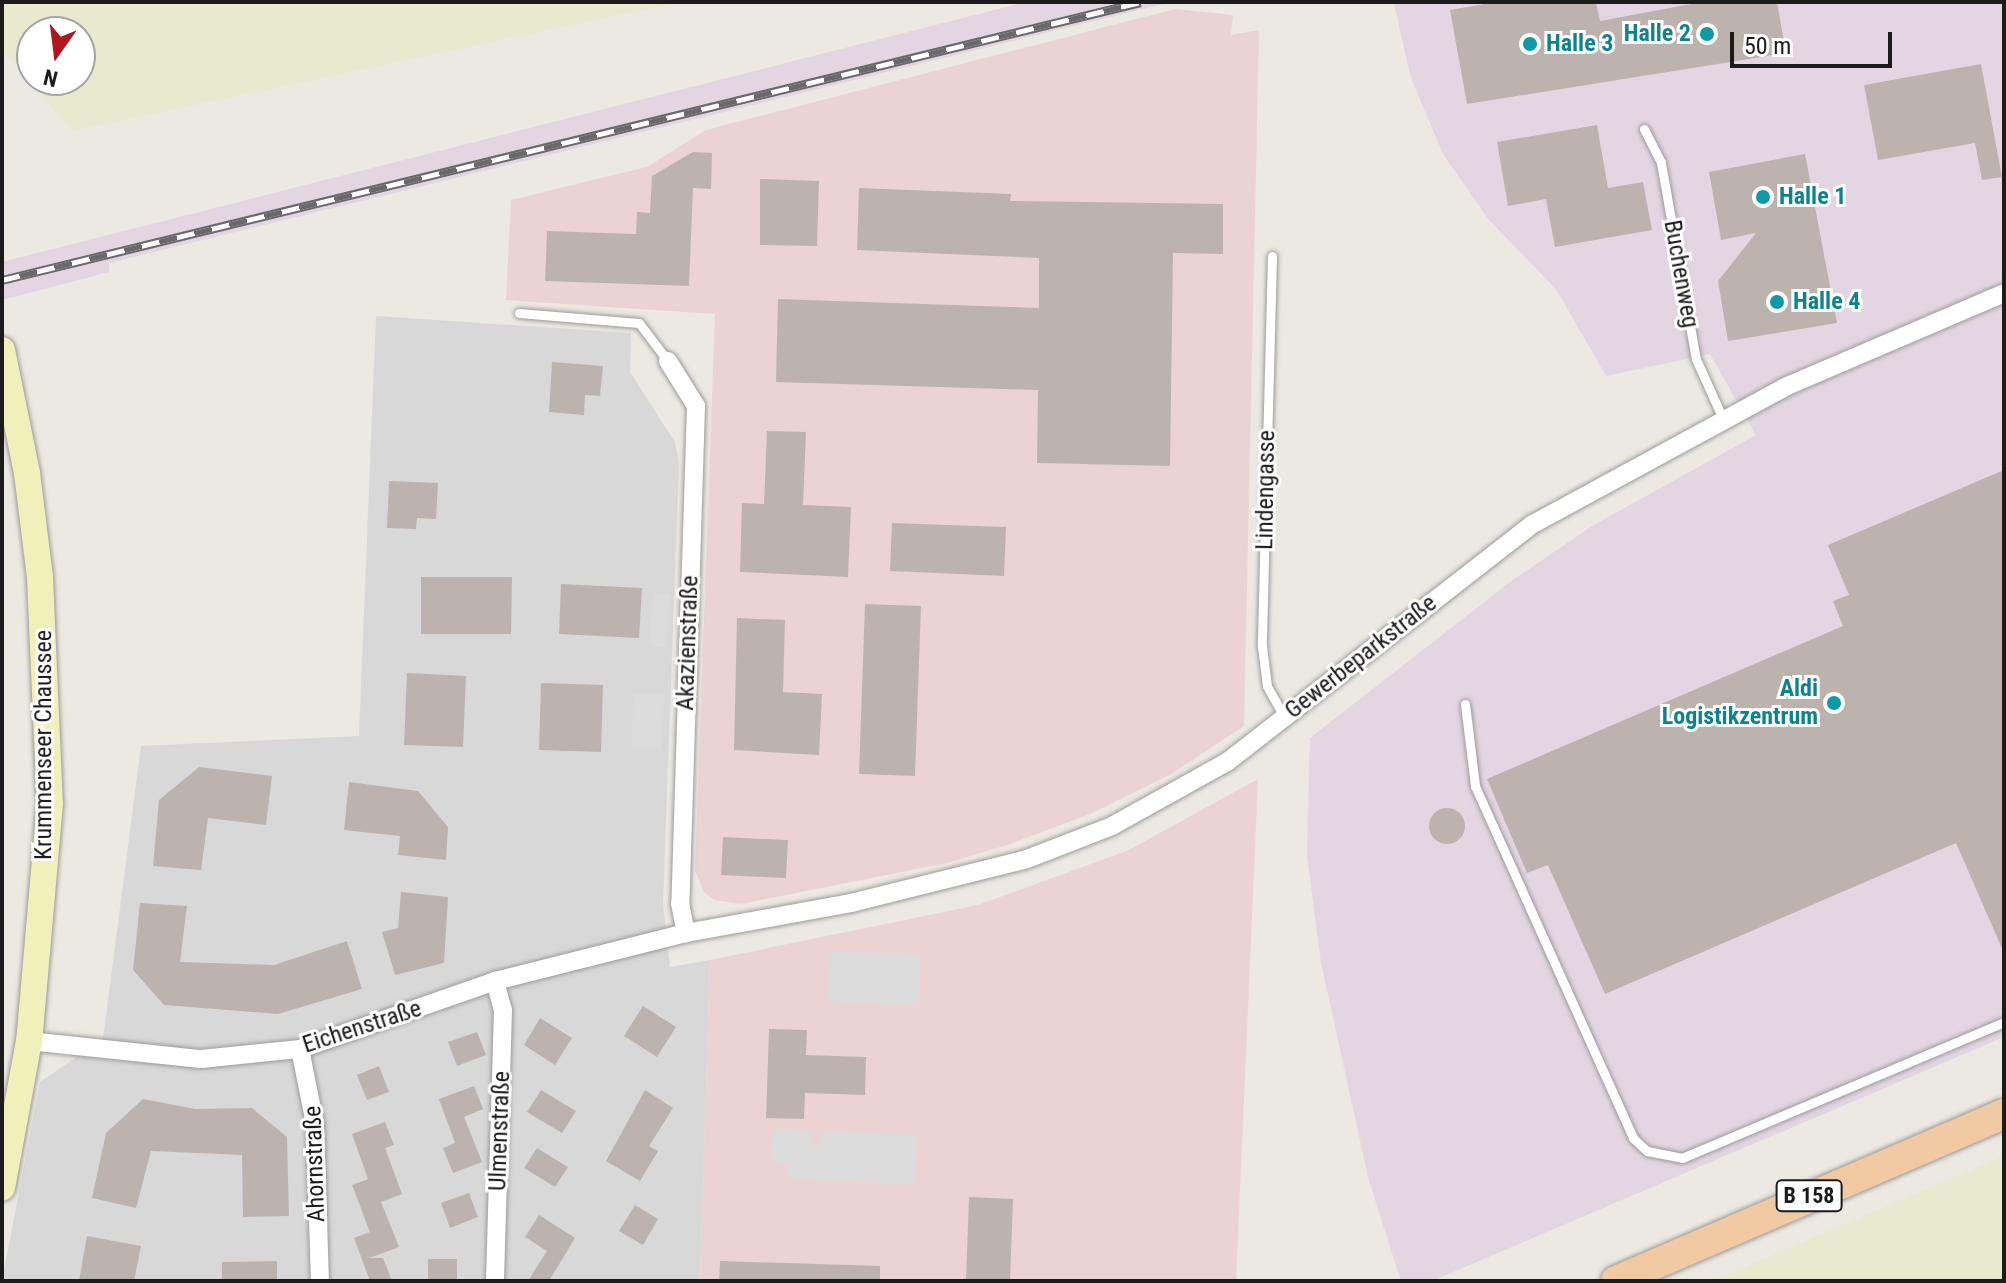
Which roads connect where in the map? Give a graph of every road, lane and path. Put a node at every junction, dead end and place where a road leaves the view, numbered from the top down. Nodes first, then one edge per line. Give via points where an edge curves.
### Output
1 (1644, 129) dead end
2 (1272, 256) dead end
3 (2004, 293) edge
4 (519, 313) dead end
5 (3, 354) edge
6 (668, 361) joint
7 (1723, 419) junction
8 (1465, 704) dead end
9 (1285, 718) junction
10 (686, 933) junction
11 (495, 981) junction
12 (2004, 1022) edge
13 (29, 1041) junction
14 (300, 1049) junction
15 (2004, 1114) edge
16 (2, 1188) edge
17 (320, 1281) edge
18 (495, 1281) edge
19 (1616, 1281) edge

1 - 7 lane, Buchenweg via 1661,163 1696,359
2 - 9 lane, Lindengasse via 1262,646 1267,686
3 - 7 street, Gewerbeparkstraße
4 - 6 lane via 639,323
5 - 13 main road, Krummenseer Chaussee via 27,473 46,669 50,803
6 - 10 street, Akazienstraße via 696,406 680,903
7 - 9 street, Gewerbeparkstraße via 1533,524
8 - 12 lane via 1475,786 1633,1138 1647,1151 1682,1158
9 - 10 street, Gewerbeparkstraße via 1170,797 1027,859 851,903
10 - 11 street, Eichenstraße
11 - 14 street, Eichenstraße
11 - 18 street, Ulmenstraße via 503,1010
13 - 14 street, Eichenstraße via 201,1059
13 - 16 main road, Krummenseer Chaussee
14 - 17 street, Ahornstraße via 314,1113
15 - 19 main road, B 158

